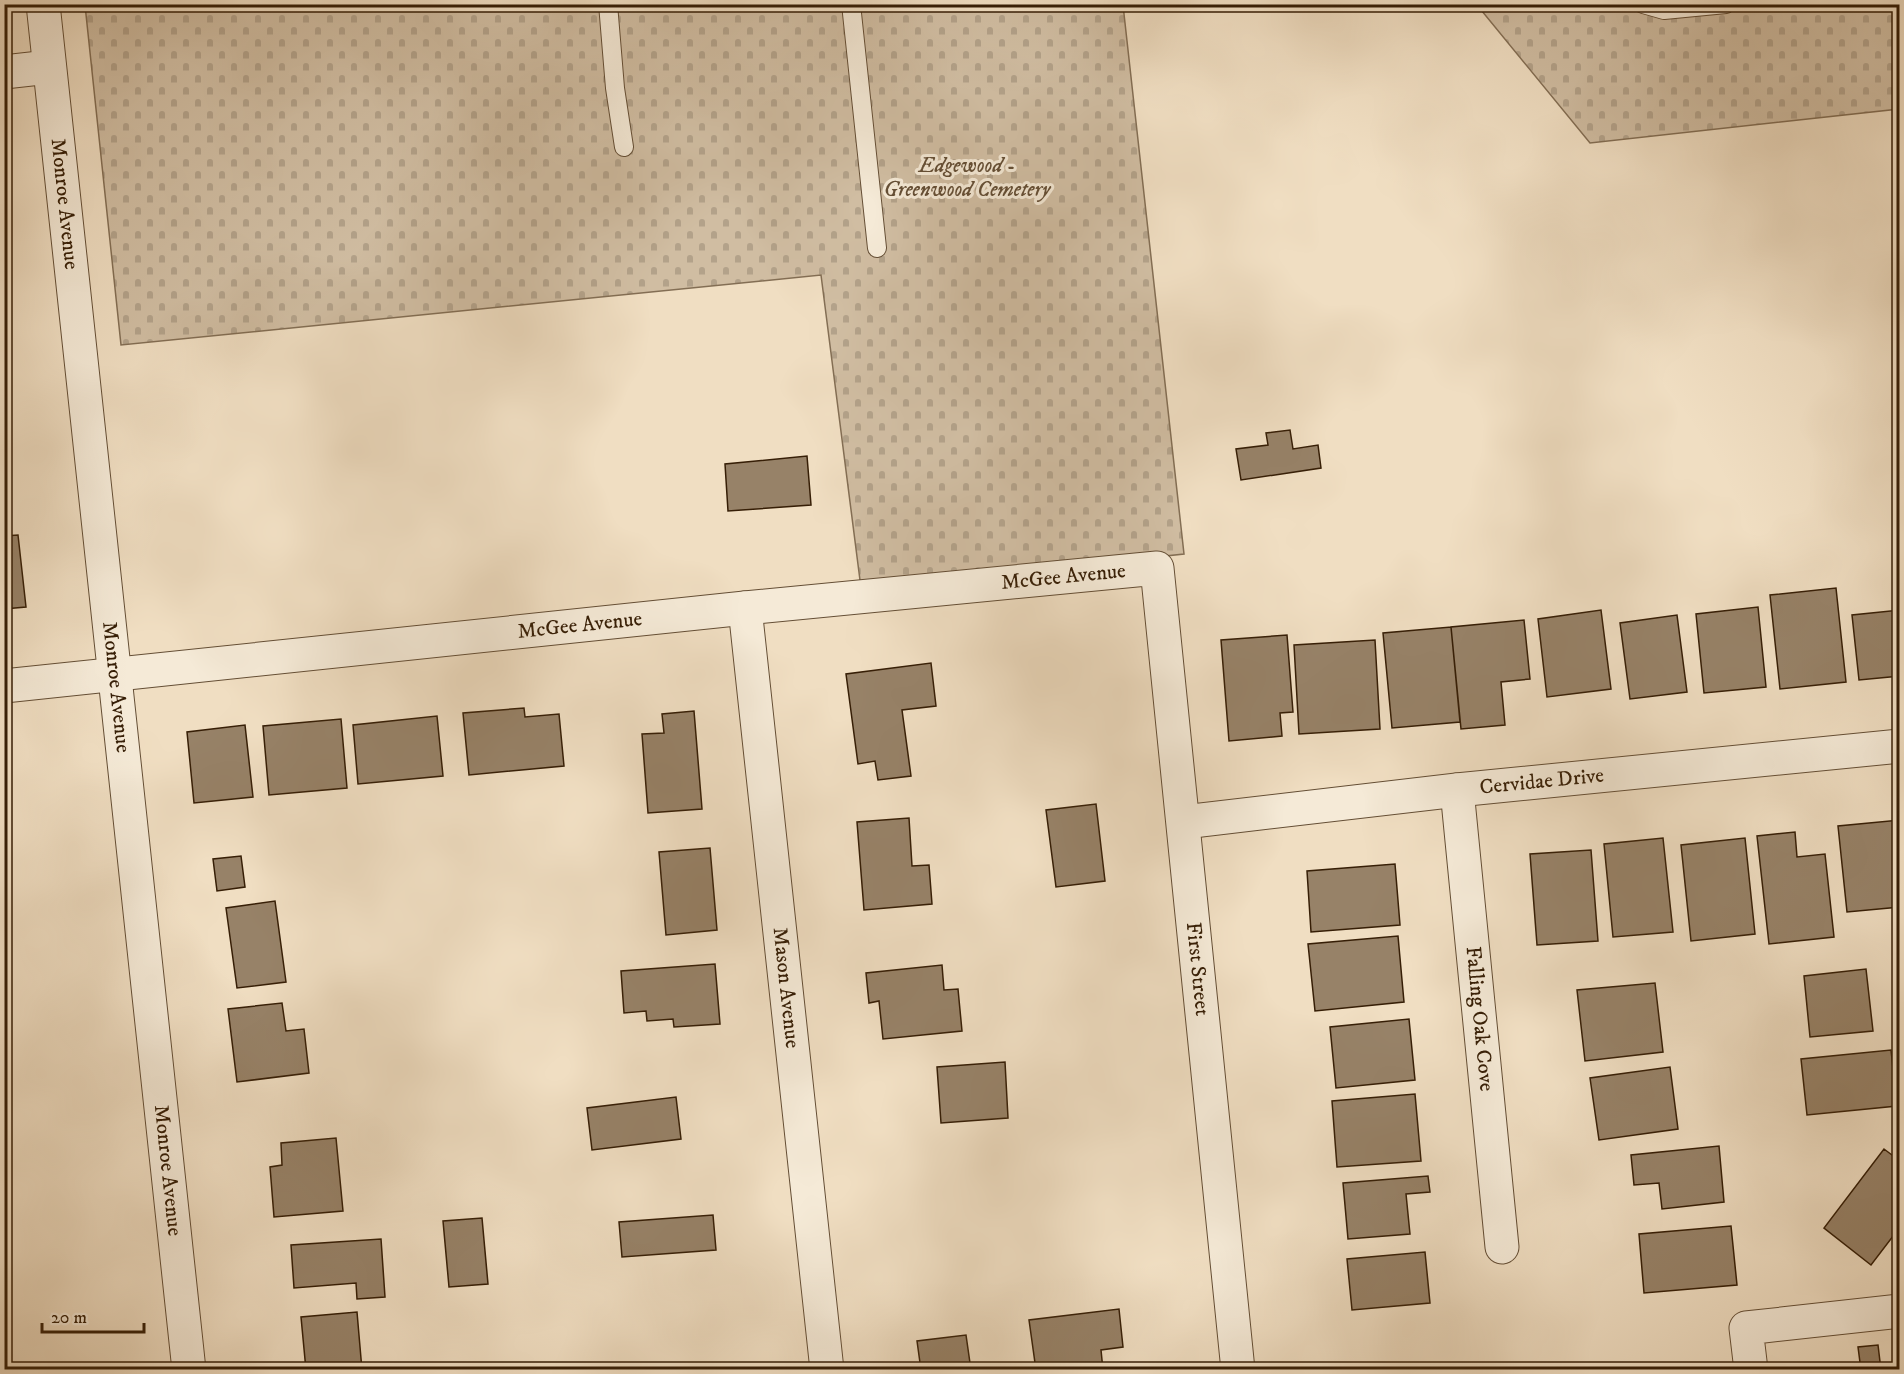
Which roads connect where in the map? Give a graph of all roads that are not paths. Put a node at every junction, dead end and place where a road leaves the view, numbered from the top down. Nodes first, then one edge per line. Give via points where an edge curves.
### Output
1 (43, 4) edge
2 (608, 4) edge
3 (851, 4) edge
4 (1643, 4) edge
5 (1726, 4) edge
6 (49, 67) junction
7 (4, 72) edge
8 (624, 147) dead end
9 (877, 248) dead end
10 (1157, 568) joint
11 (745, 608) junction
12 (114, 675) junction
13 (4, 686) edge
14 (1899, 746) edge
15 (1457, 790) junction
16 (1184, 822) junction
17 (1502, 1247) dead end
18 (1899, 1311) edge
19 (189, 1370) edge
20 (827, 1370) edge
21 (1238, 1370) edge
22 (1751, 1370) edge

1 - 6 street, Monroe Avenue
2 - 8 lane
3 - 9 lane
4 - 5 lane via 1664,10
6 - 7 street
6 - 12 street, Monroe Avenue
10 - 11 street, McGee Avenue
10 - 16 street, First Street
11 - 12 street, McGee Avenue
11 - 20 street, Mason Avenue
12 - 13 street, McGee Avenue
12 - 19 street, Monroe Avenue
14 - 15 street, Cervidae Drive
15 - 16 street, Cervidae Drive
15 - 17 street, Falling Oak Cove
16 - 21 street, First Street
18 - 22 street via 1746,1328

